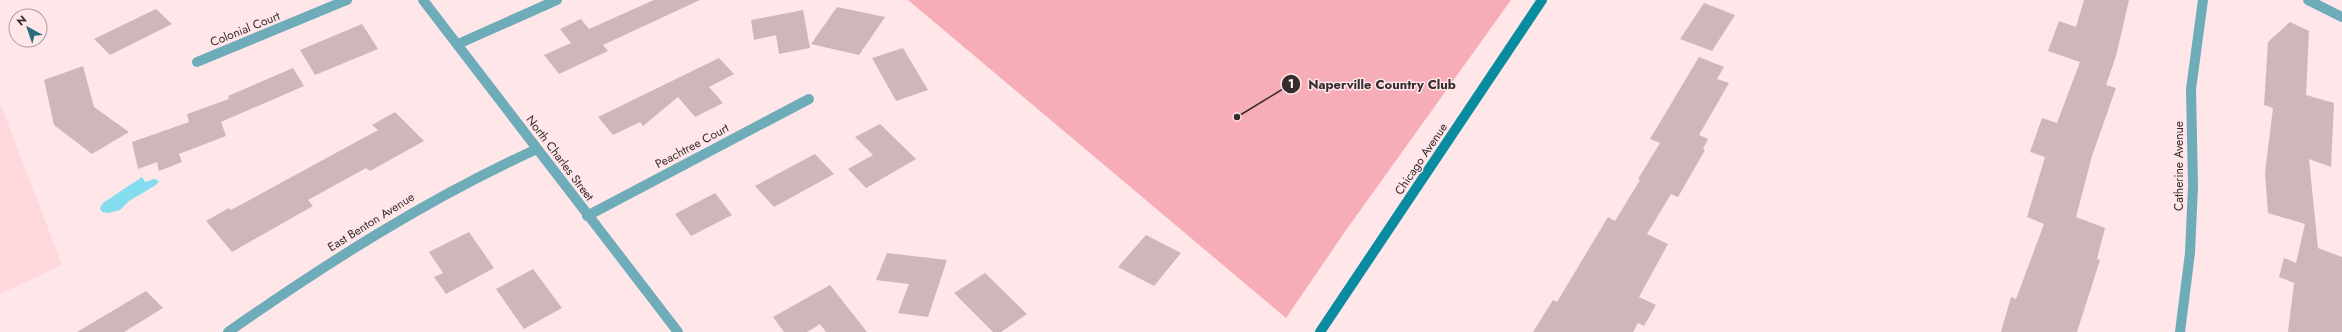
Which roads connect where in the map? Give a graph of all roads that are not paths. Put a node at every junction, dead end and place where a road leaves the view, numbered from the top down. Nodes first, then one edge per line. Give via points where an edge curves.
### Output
1 (347, 0) edge
2 (423, 0) edge
3 (557, 0) edge
4 (1542, 0) edge
5 (2203, 0) edge
6 (2308, 0) edge
7 (2342, 17) edge
8 (458, 44) junction
9 (197, 62) dead end
10 (809, 99) dead end
11 (536, 149) junction
12 (587, 216) junction
13 (228, 332) edge
14 (678, 332) edge
15 (1320, 332) edge
16 (2180, 332) edge

1 - 9 street, Colonial Court
2 - 8 street, North Charles Street
3 - 8 street
4 - 15 main road, Chicago Avenue
5 - 16 street, Catherine Avenue via 2191,88 2193,186 2190,253
6 - 7 street
8 - 11 street, North Charles Street
10 - 12 street, Peachtree Court
11 - 12 street, North Charles Street
11 - 13 street, East Benton Avenue via 471,180 384,227
12 - 14 street, North Charles Street

